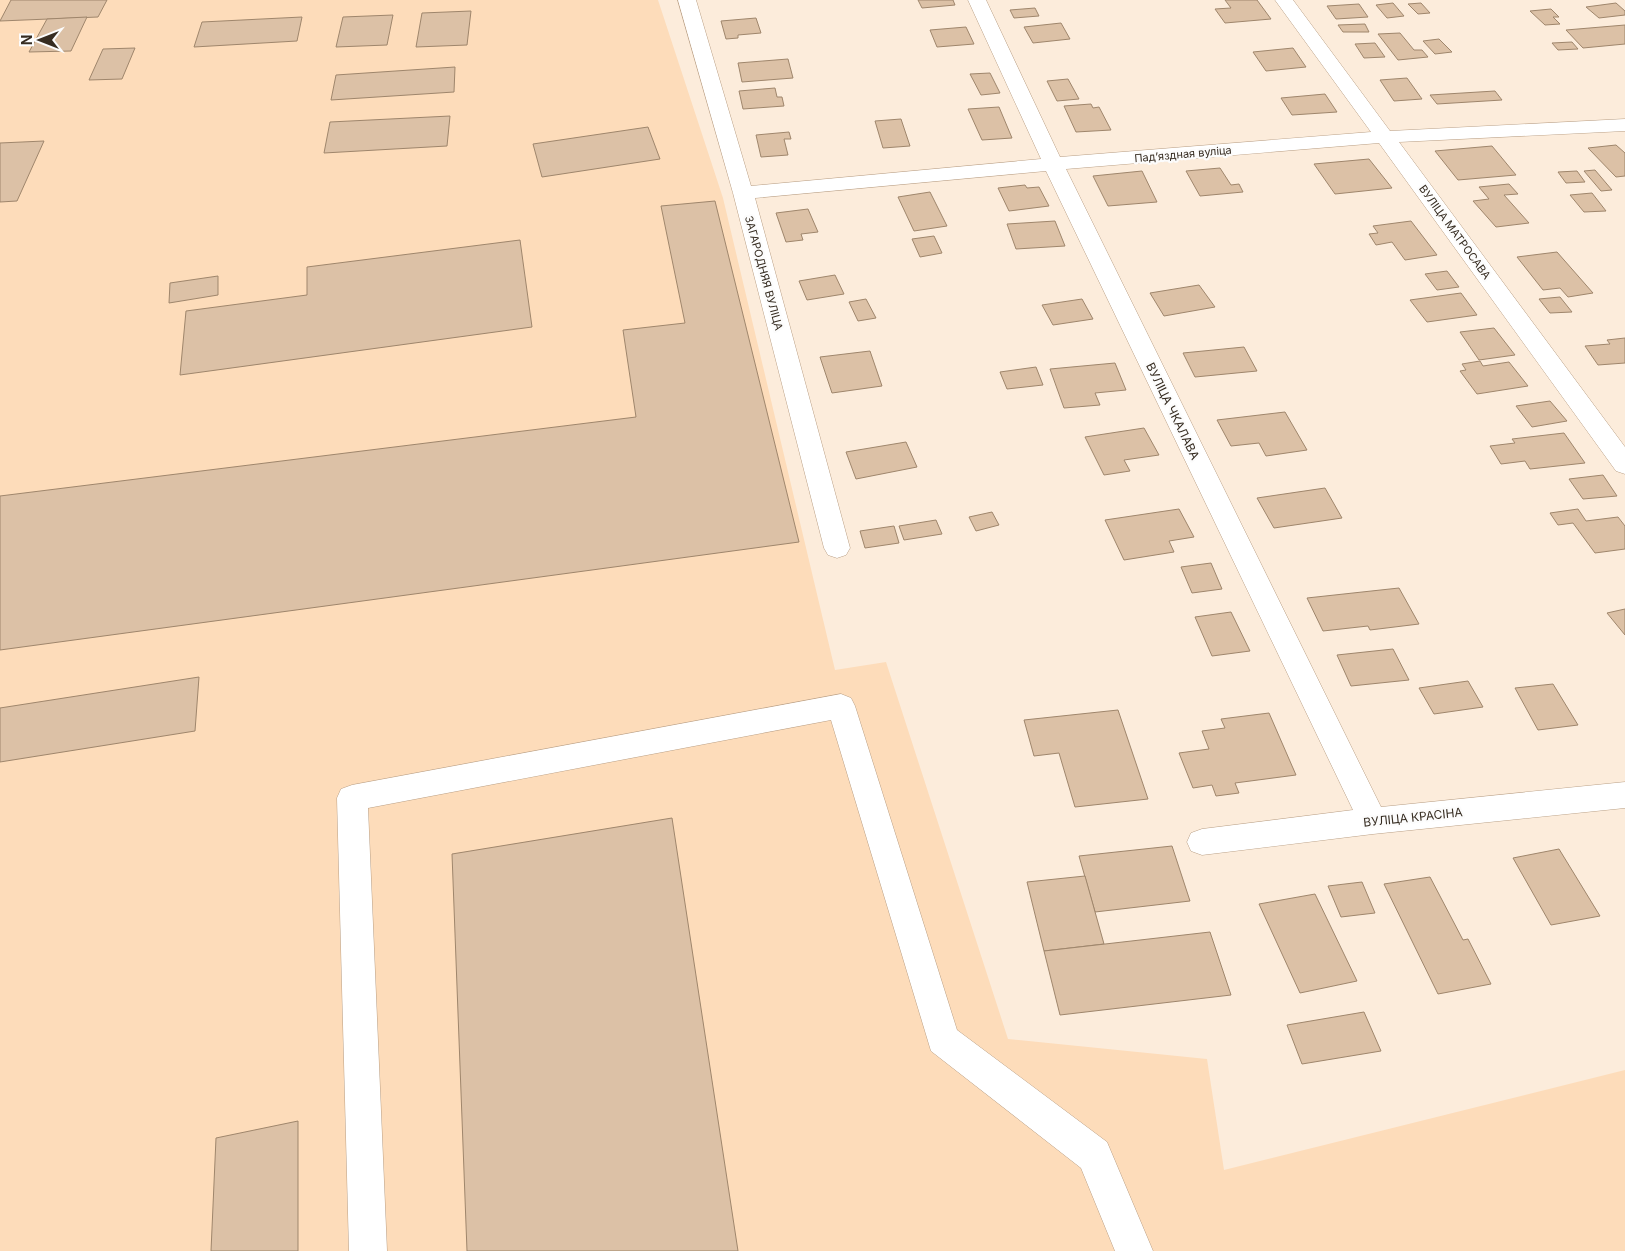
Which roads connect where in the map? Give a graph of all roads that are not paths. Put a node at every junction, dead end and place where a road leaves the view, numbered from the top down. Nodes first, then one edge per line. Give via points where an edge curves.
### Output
1 (687, 0) edge
2 (977, 0) edge
3 (1284, 0) edge
4 (1625, 124) edge
5 (1386, 137) junction
6 (1053, 164) junction
7 (743, 193) junction
8 (1625, 465) edge
9 (837, 548) dead end
10 (1625, 794) edge
11 (1373, 821) junction
12 (1202, 842) dead end
13 (368, 1251) edge
14 (1134, 1251) edge

1 - 7 street, ЗАГАРОДНЯЯ ВУЛІЦА
2 - 6 street, ВУЛІЦА ЧКАЛАВА
3 - 5 street, ВУЛІЦА МАТРОСАВА
4 - 5 street, Падʼяздная вуліца
5 - 6 street, Падʼяздная вуліца
5 - 8 street, ВУЛІЦА МАТРОСАВА
6 - 7 street, Падʼяздная вуліца
6 - 11 street, ВУЛІЦА ЧКАЛАВА
7 - 9 street, ЗАГАРОДНЯЯ ВУЛІЦА
10 - 11 street, ВУЛІЦА КРАСІНА
11 - 12 street, ВУЛІЦА КРАСІНА
13 - 14 street via 352,798 841,706 943,1040 1094,1155

